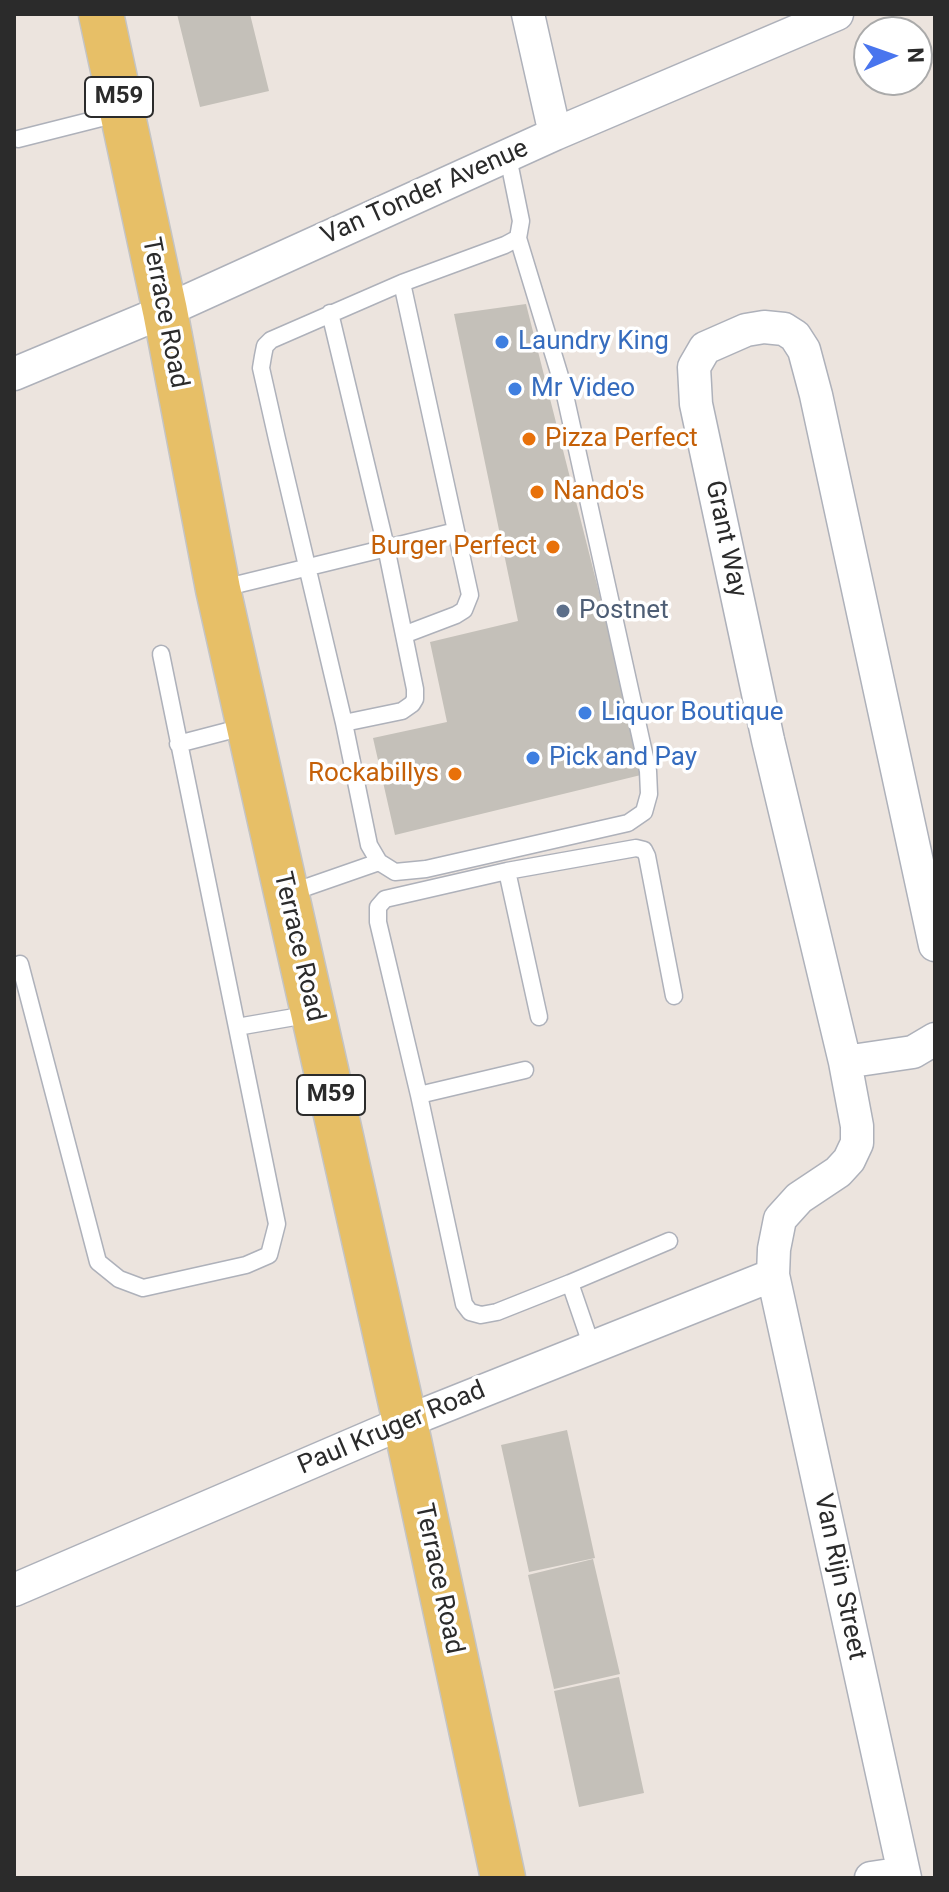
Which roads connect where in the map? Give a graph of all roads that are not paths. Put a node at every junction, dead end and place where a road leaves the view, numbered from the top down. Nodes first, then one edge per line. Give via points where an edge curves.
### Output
1 (101, 14) edge
2 (528, 14) edge
3 (837, 14) edge
4 (123, 113) junction
5 (555, 134) junction
6 (18, 139) dead end
7 (508, 157) junction
8 (518, 238) junction
9 (402, 283) junction
10 (165, 311) junction
11 (330, 313) junction
12 (14, 374) edge
13 (456, 531) junction
14 (386, 547) junction
15 (307, 567) junction
16 (218, 589) junction
17 (406, 634) junction
18 (161, 654) dead end
19 (344, 723) junction
20 (249, 725) junction
21 (178, 744) junction
22 (379, 862) junction
23 (507, 871) junction
24 (287, 894) junction
25 (935, 945) edge
26 (20, 964) dead end
27 (674, 996) dead end
28 (313, 1014) junction
29 (539, 1017) dead end
30 (237, 1027) junction
31 (935, 1039) edge
32 (845, 1062) junction
33 (525, 1070) dead end
34 (419, 1095) junction
35 (669, 1241) dead end
36 (773, 1275) junction
37 (570, 1283) junction
38 (592, 1347) junction
39 (405, 1422) junction
40 (14, 1590) edge
41 (904, 1876) edge
42 (503, 1878) edge
43 (871, 1878) edge

1 - 4 main road, Terrace Road / M59
2 - 5 street
3 - 5 street, Van Tonder Avenue
4 - 6 lane
4 - 10 main road, Terrace Road / M59
5 - 7 street, Van Tonder Avenue
7 - 8 lane via 521,221
7 - 10 street, Van Tonder Avenue
8 - 9 lane
8 - 22 lane via 563,386 649,794 644,812 628,823 426,869 395,872
9 - 11 lane
9 - 13 lane
10 - 12 street, Van Tonder Avenue
10 - 16 main road, Terrace Road / M59
11 - 14 lane
11 - 15 lane via 271,340 261,368
13 - 14 lane
13 - 17 lane via 469,601 450,619
14 - 15 lane
14 - 17 lane
15 - 16 lane
15 - 19 lane
16 - 20 main road, Terrace Road / M59
17 - 19 lane via 415,689 412,704 402,711
18 - 21 lane
19 - 22 lane via 369,845
20 - 21 lane
20 - 24 main road, Terrace Road / M59
21 - 30 lane
22 - 24 lane
23 - 27 lane via 631,847 644,850
23 - 29 lane
23 - 34 lane via 385,899 378,907
24 - 28 main road, Terrace Road / M59
25 - 32 street, Grant Way via 804,350 784,329 746,330 705,348 694,367 696,404
26 - 30 lane via 98,1262 119,1279 143,1288 269,1255 277,1224
28 - 30 lane
28 - 39 main road, Terrace Road / M59
31 - 32 street via 913,1052
32 - 36 street, Grant Way via 857,1143 838,1172 799,1198 780,1219
33 - 34 lane
34 - 37 lane via 464,1304 470,1312 497,1312
35 - 37 lane
36 - 38 street, Paul Kruger Road
36 - 41 street, Van Rijn Street
37 - 38 lane
38 - 39 street, Paul Kruger Road
39 - 40 street, Paul Kruger Road
39 - 42 main road, Terrace Road / M59
41 - 43 street

